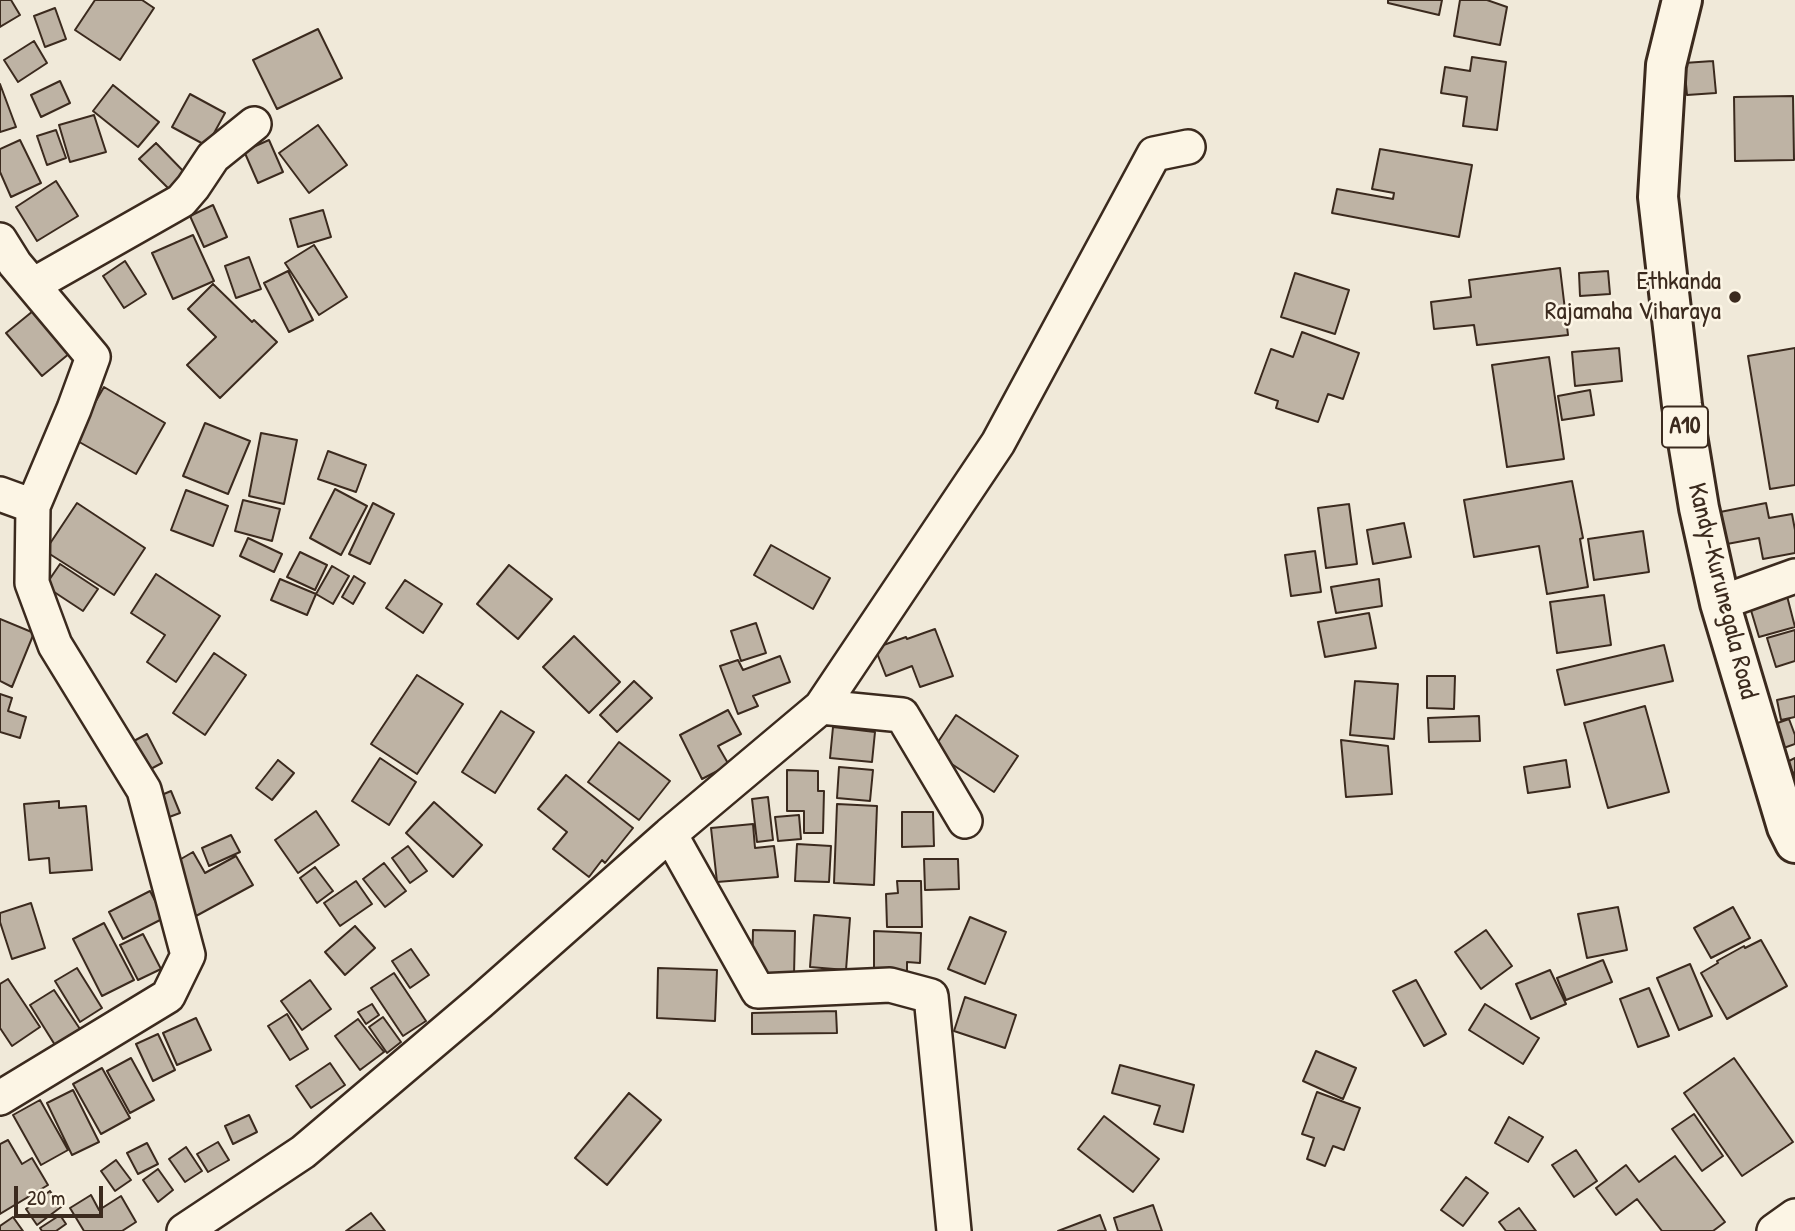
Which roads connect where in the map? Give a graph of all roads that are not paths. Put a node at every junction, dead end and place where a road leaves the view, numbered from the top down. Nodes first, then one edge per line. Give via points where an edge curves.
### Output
1 (1682, 0) edge
2 (254, 124) dead end
3 (1188, 147) dead end
4 (0, 240) edge
5 (33, 285) junction
6 (0, 494) edge
7 (33, 506) junction
8 (1795, 576) edge
9 (1720, 603) junction
10 (821, 707) junction
11 (965, 821) dead end
12 (670, 834) junction
13 (1795, 843) edge
14 (0, 1098) edge
15 (1795, 1216) edge
16 (184, 1231) edge
17 (954, 1231) edge
18 (1774, 1231) edge

1 - 9 highway, Kandy-Kurunegala Road / A10 via 1667,65 1658,197 1682,405
2 - 5 street via 213,157 181,201
3 - 10 street via 1154,154 998,443
4 - 5 street
5 - 7 street via 93,357
6 - 7 street
7 - 14 street via 32,583 55,645 144,790 188,955 168,996
8 - 9 street
9 - 13 highway, Kandy-Kurunegala Road / A10
10 - 11 street via 902,715
10 - 12 street
12 - 16 street via 303,1152
12 - 17 street via 758,991 890,985 931,996
15 - 18 street

